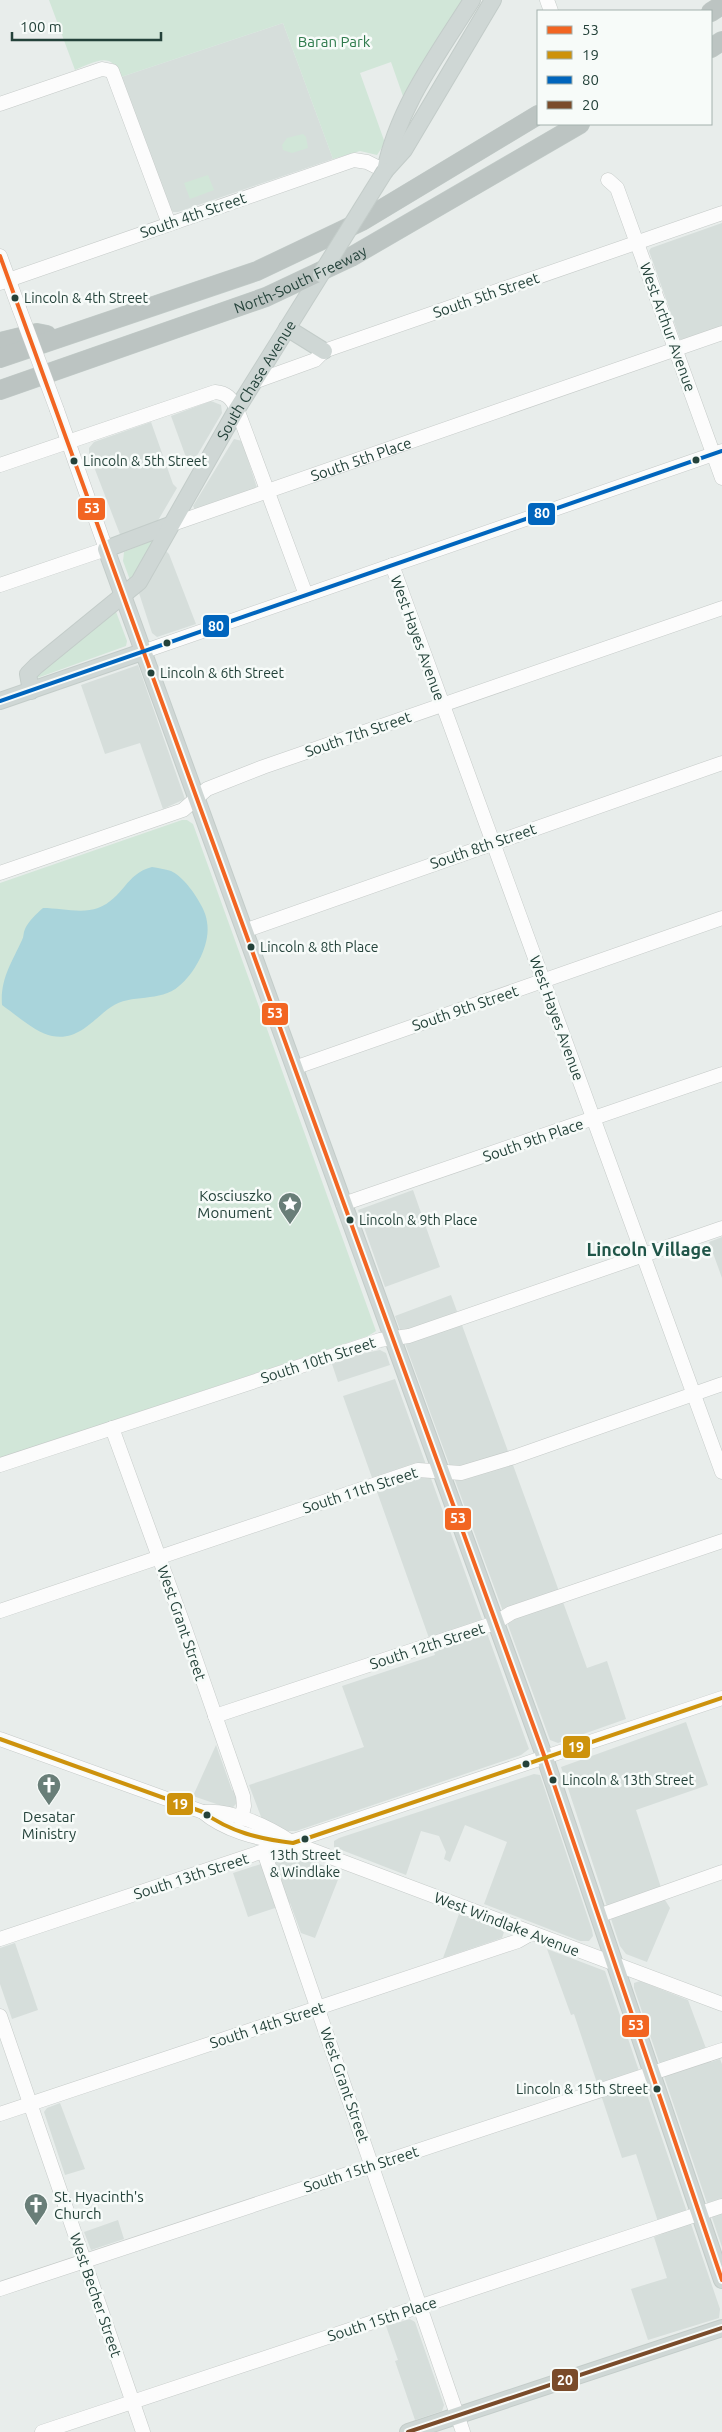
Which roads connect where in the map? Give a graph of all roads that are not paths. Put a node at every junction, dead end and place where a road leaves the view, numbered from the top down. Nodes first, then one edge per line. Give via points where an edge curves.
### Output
1 (472, 0) edge
2 (493, 0) edge
3 (0, 104) edge
4 (537, 116) edge
5 (578, 125) edge
6 (385, 171) junction
7 (608, 180) dead end
8 (722, 213) edge
9 (168, 224) junction
10 (637, 243) junction
11 (0, 256) edge
12 (4, 282) edge
13 (287, 328) junction
14 (722, 333) edge
15 (61, 337) junction
16 (0, 342) edge
17 (676, 349) junction
18 (324, 351) junction
19 (0, 358) edge
20 (61, 370) junction
21 (254, 382) junction
22 (0, 390) edge
23 (0, 397) edge
24 (237, 409) junction
25 (69, 442) junction
26 (718, 452) edge
27 (0, 465) edge
28 (722, 478) edge
29 (267, 492) junction
30 (170, 525) junction
31 (106, 549) junction
32 (392, 565) junction
33 (0, 585) edge
34 (306, 595) junction
35 (122, 596) junction
36 (722, 608) edge
37 (142, 652) junction
38 (31, 691) junction
39 (0, 702) edge
40 (442, 704) junction
41 (722, 763) edge
42 (196, 799) junction
43 (493, 843) junction
44 (0, 872) edge
45 (722, 918) edge
46 (244, 932) junction
47 (544, 980) junction
48 (294, 1068) junction
49 (722, 1074) edge
50 (594, 1119) junction
51 (343, 1204) junction
52 (722, 1228) edge
53 (643, 1256) junction
54 (392, 1338) junction
55 (722, 1384) edge
56 (694, 1394) junction
57 (112, 1428) junction
58 (0, 1465) edge
59 (440, 1471) junction
60 (722, 1472) edge
61 (722, 1540) edge
62 (159, 1557) junction
63 (0, 1611) edge
64 (495, 1623) junction
65 (722, 1698) edge
66 (215, 1716) junction
67 (0, 1739) edge
68 (544, 1758) junction
69 (202, 1812) junction
70 (241, 1819) junction
71 (293, 1843) junction
72 (264, 1852) junction
73 (722, 1872) edge
74 (598, 1916) junction
75 (532, 1932) junction
76 (0, 1940) edge
77 (614, 1964) junction
78 (722, 2004) edge
79 (318, 2008) junction
80 (0, 2016) edge
81 (722, 2050) edge
82 (652, 2074) junction
83 (30, 2104) junction
84 (0, 2114) edge
85 (372, 2165) junction
86 (722, 2206) edge
87 (700, 2214) junction
88 (84, 2260) junction
89 (722, 2280) edge
90 (0, 2289) edge
91 (420, 2307) junction
92 (722, 2328) edge
93 (132, 2402) junction
94 (457, 2416) junction
95 (42, 2432) edge
96 (143, 2432) edge
97 (408, 2432) edge
98 (462, 2432) edge

1 - 6 main road, South Chase Avenue via 410,100 390,146
2 - 6 main road, South Chase Avenue via 404,150
3 - 9 street via 102,69 112,71
4 - 15 highway, North-South Freeway via 362,221 257,271
5 - 20 highway, North-South Freeway via 351,257 266,297
6 - 9 street, South 4th Street via 354,160
6 - 13 main road, South Chase Avenue, bridge
7 - 10 street, West Arthur Avenue via 617,188
8 - 10 street, South 5th Street
9 - 12 street, South 4th Street
10 - 17 street, West Arthur Avenue
10 - 18 street, South 5th Street
11 - 12 street
12 - 25 street, bridge via 19,308
13 - 18 main road
13 - 21 main road, South Chase Avenue
14 - 17 street, South 5th Place
15 - 16 highway via 37,333
15 - 19 highway, North-South Freeway
17 - 26 street, West Arthur Avenue
17 - 29 street, South 5th Place
18 - 21 street, South 5th Street via 315,360
20 - 22 highway, North-South Freeway
20 - 23 highway
21 - 24 main road, South Chase Avenue
24 - 25 street via 230,397 215,392
24 - 29 street
24 - 30 main road, South Chase Avenue
25 - 27 street
25 - 31 street
26 - 28 street, West Arthur Avenue
26 - 32 street
29 - 30 street, South 5th Place
29 - 34 street
30 - 31 main road, South 5th Place
30 - 35 main road, South Chase Avenue via 139,582
31 - 33 street, South 5th Place
31 - 35 main road
32 - 34 street
32 - 40 street, West Hayes Avenue
34 - 37 street
35 - 37 main road
35 - 38 main road, South Chase Avenue via 32,670 28,679
36 - 40 street, South 7th Street
37 - 38 main road
37 - 42 main road
38 - 39 main road
40 - 42 street, South 7th Street via 207,789
40 - 43 street, West Hayes Avenue
41 - 43 street, South 8th Street
42 - 44 street, South 7th Street via 183,810
42 - 46 main road
43 - 46 street, South 8th Street
43 - 47 street, West Hayes Avenue
45 - 47 street, South 9th Street
46 - 48 main road
47 - 48 street, South 9th Street
47 - 50 street, West Hayes Avenue
48 - 51 main road
49 - 50 street, South 9th Place
50 - 51 street, South 9th Place
50 - 53 street, West Hayes Avenue
51 - 54 main road
52 - 53 street, South 10th Street
53 - 54 street, South 10th Street via 418,1333
53 - 56 street, West Hayes Avenue
54 - 57 street, South 10th Street
54 - 59 main road
55 - 56 street, South 11th Street
56 - 59 street, South 11th Street via 514,1457 461,1473
56 - 60 street, West Hayes Avenue
57 - 58 street, South 10th Street
57 - 62 street, West Grant Street
59 - 62 street, South 11th Street via 418,1470
59 - 64 main road
61 - 64 street, South 12th Street via 511,1613
62 - 63 street, South 11th Street
62 - 66 street, West Grant Street
64 - 66 street, South 12th Street
64 - 68 main road
65 - 68 street, South 13th Street
66 - 70 street, West Grant Street via 243,1796
67 - 69 street, West Windlake Avenue
68 - 71 street, South 13th Street
68 - 74 main road
69 - 70 street, West Windlake Avenue via 216,1811
69 - 71 street, West Windlake Avenue via 214,1822 265,1839
70 - 71 street, West Windlake Avenue
71 - 72 street, South 13th Street
71 - 75 street, West Windlake Avenue
72 - 76 street, South 13th Street
72 - 79 street, West Grant Street
73 - 74 street
74 - 77 main road
75 - 77 street, West Windlake Avenue
75 - 79 street, South 14th Street via 518,1941
77 - 78 street, West Windlake Avenue
77 - 82 main road
79 - 83 street, South 14th Street
79 - 85 street, West Grant Street
80 - 83 street, West Becher Street
81 - 82 street, South 15th Street
82 - 85 street, South 15th Street
82 - 87 main road
83 - 84 street, South 14th Street
83 - 88 street, West Becher Street
85 - 88 street, South 15th Street
85 - 91 street, West Grant Street
86 - 87 street, South 15th Place
87 - 89 main road
87 - 91 street, South 15th Place
88 - 90 street, South 15th Street
88 - 93 street, West Becher Street
91 - 93 street, South 15th Place
91 - 94 street, West Grant Street
92 - 94 main road
93 - 95 street, South 15th Place
93 - 96 street, West Becher Street
94 - 97 main road
94 - 98 street, West Grant Street

